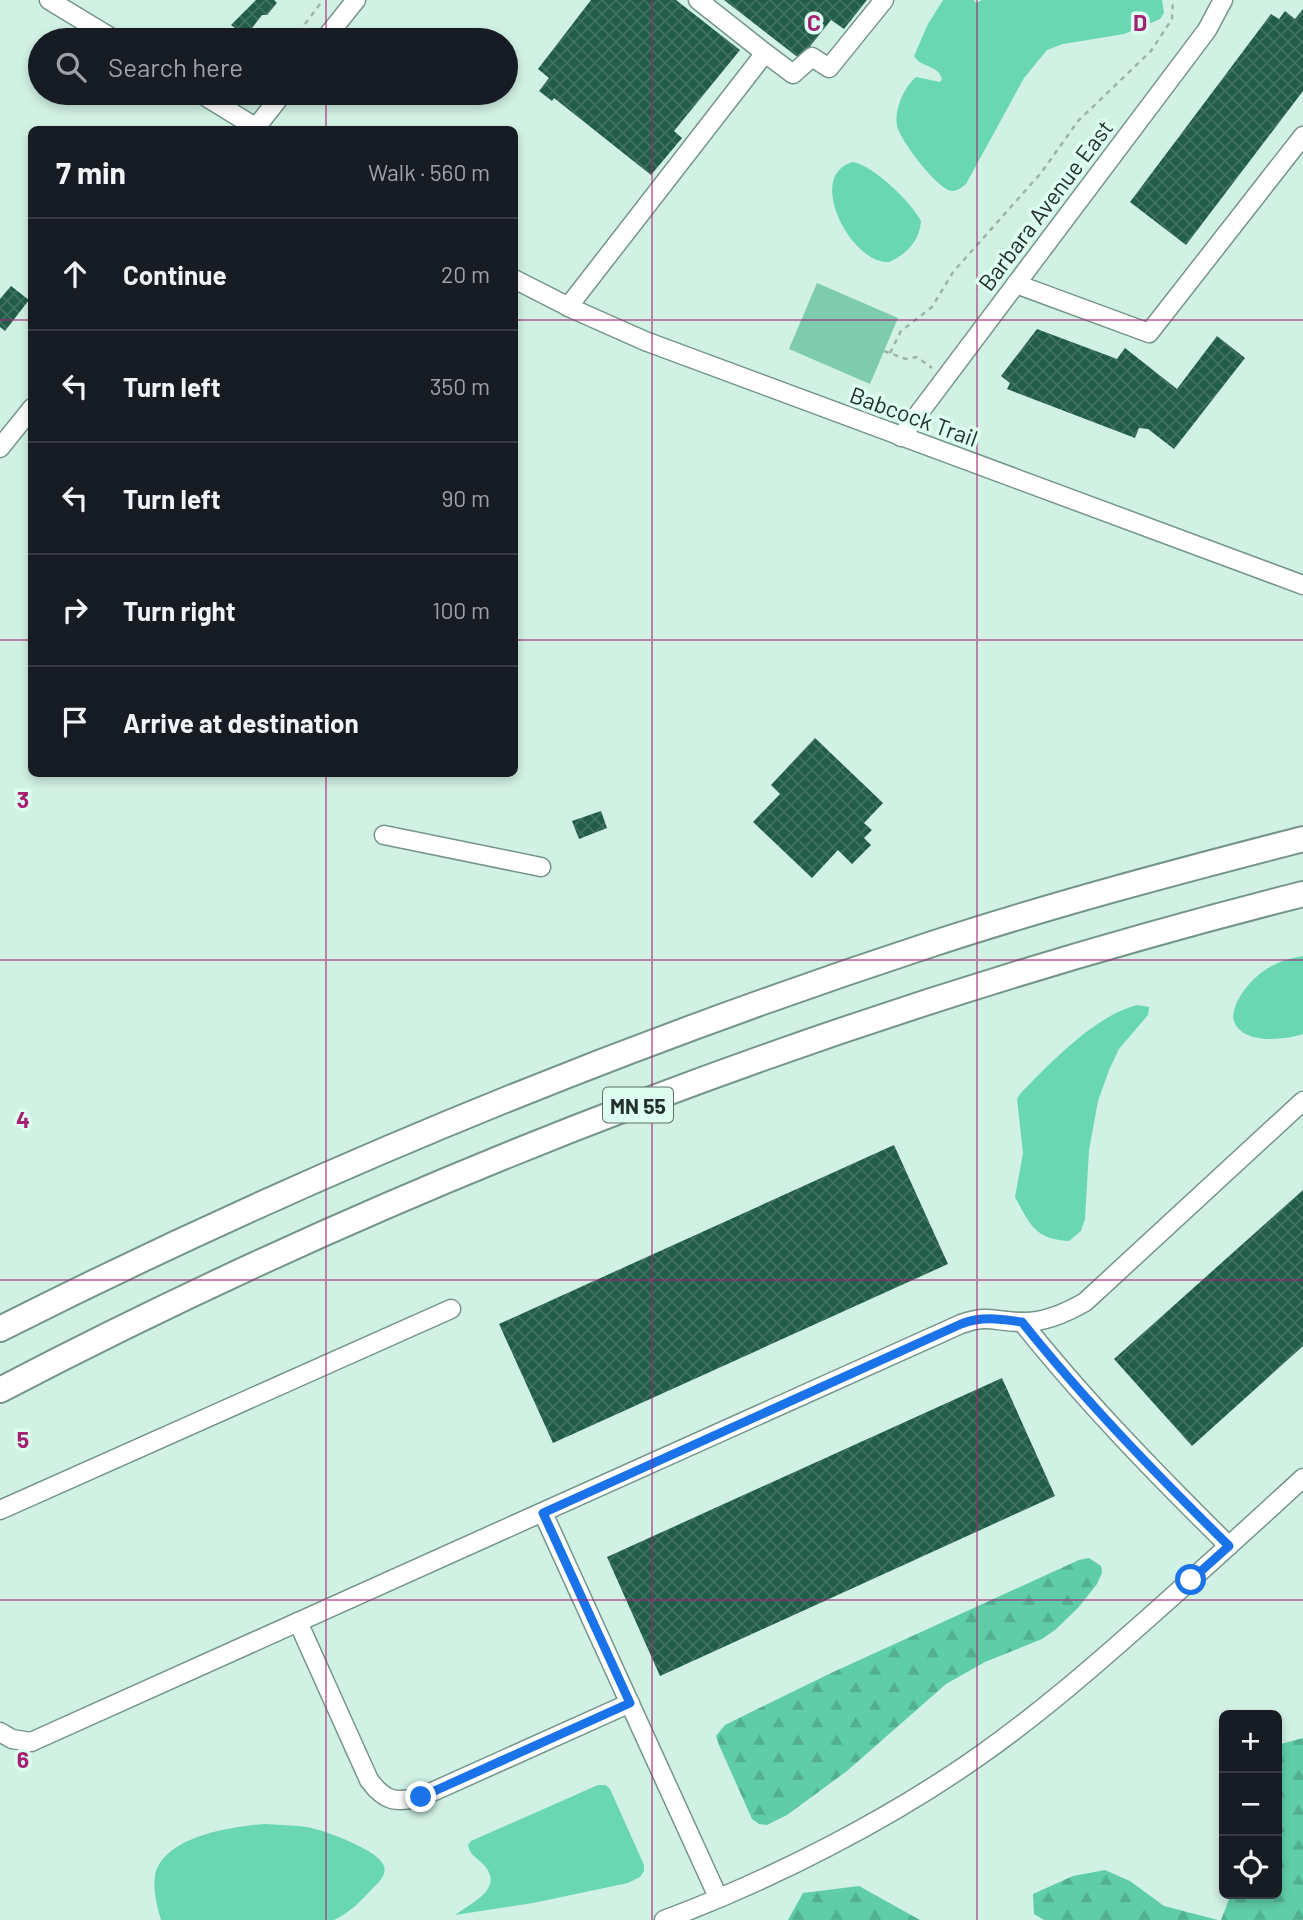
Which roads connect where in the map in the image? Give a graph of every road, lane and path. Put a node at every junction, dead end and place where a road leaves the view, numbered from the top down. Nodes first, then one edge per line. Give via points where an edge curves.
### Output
1 (49, 0) edge
2 (323, 0) edge
3 (356, 0) edge
4 (698, 0) edge
5 (884, 0) edge
6 (1173, 0) edge
7 (1223, 0) edge
8 (95, 28) edge
9 (302, 28) edge
10 (334, 28) edge
11 (765, 53) junction
12 (219, 105) edge
13 (274, 105) edge
14 (252, 126) edge
15 (259, 126) edge
16 (1303, 136) edge
17 (518, 281) edge
18 (1016, 284) junction
19 (568, 307) junction
20 (884, 351) dead end
21 (890, 353) junction
22 (945, 378) junction
23 (28, 413) edge
24 (901, 437) junction
25 (0, 448) edge
26 (1303, 585) edge
27 (384, 835) dead end
28 (1303, 839) edge
29 (541, 867) dead end
30 (1303, 894) edge
31 (1303, 1101) edge
32 (451, 1309) dead end
33 (1022, 1322) junction
34 (0, 1329) edge
35 (0, 1390) edge
36 (1303, 1478) edge
37 (0, 1510) edge
38 (543, 1513) junction
39 (1229, 1546) junction
40 (298, 1622) junction
41 (630, 1703) junction
42 (0, 1732) edge
43 (718, 1897) junction
44 (664, 1920) edge

1 - 8 street
2 - 9 path
3 - 10 street
4 - 11 street
5 - 11 street via 829,68 812,57 793,74
6 - 21 path via 1172,19 1151,51 1078,121 1041,173 953,272 932,307 901,331
7 - 18 street, Barbara Avenue East via 1207,30
11 - 19 street
12 - 14 street
13 - 15 street
16 - 18 street via 1149,333
17 - 19 street, Babcock Trail
18 - 22 street, Barbara Avenue East
19 - 24 street, Babcock Trail via 645,341
20 - 21 path
21 - 22 path via 906,359 917,357
22 - 24 street, Barbara Avenue East
23 - 25 street
24 - 26 street, Babcock Trail
27 - 29 street
28 - 34 highway, MN 55 via 966,933 617,1055 302,1185
30 - 35 highway, MN 55 via 1014,975 705,1079 321,1235
31 - 33 street via 1084,1302 1068,1312
32 - 37 street
33 - 38 street via 977,1318 961,1324
33 - 39 street via 1065,1374
36 - 39 street
38 - 40 street
38 - 41 street
39 - 43 street via 1057,1697 982,1754 862,1828
40 - 41 street via 369,1780 388,1799 401,1802 421,1797
40 - 42 street via 31,1742
41 - 43 street
43 - 44 street

